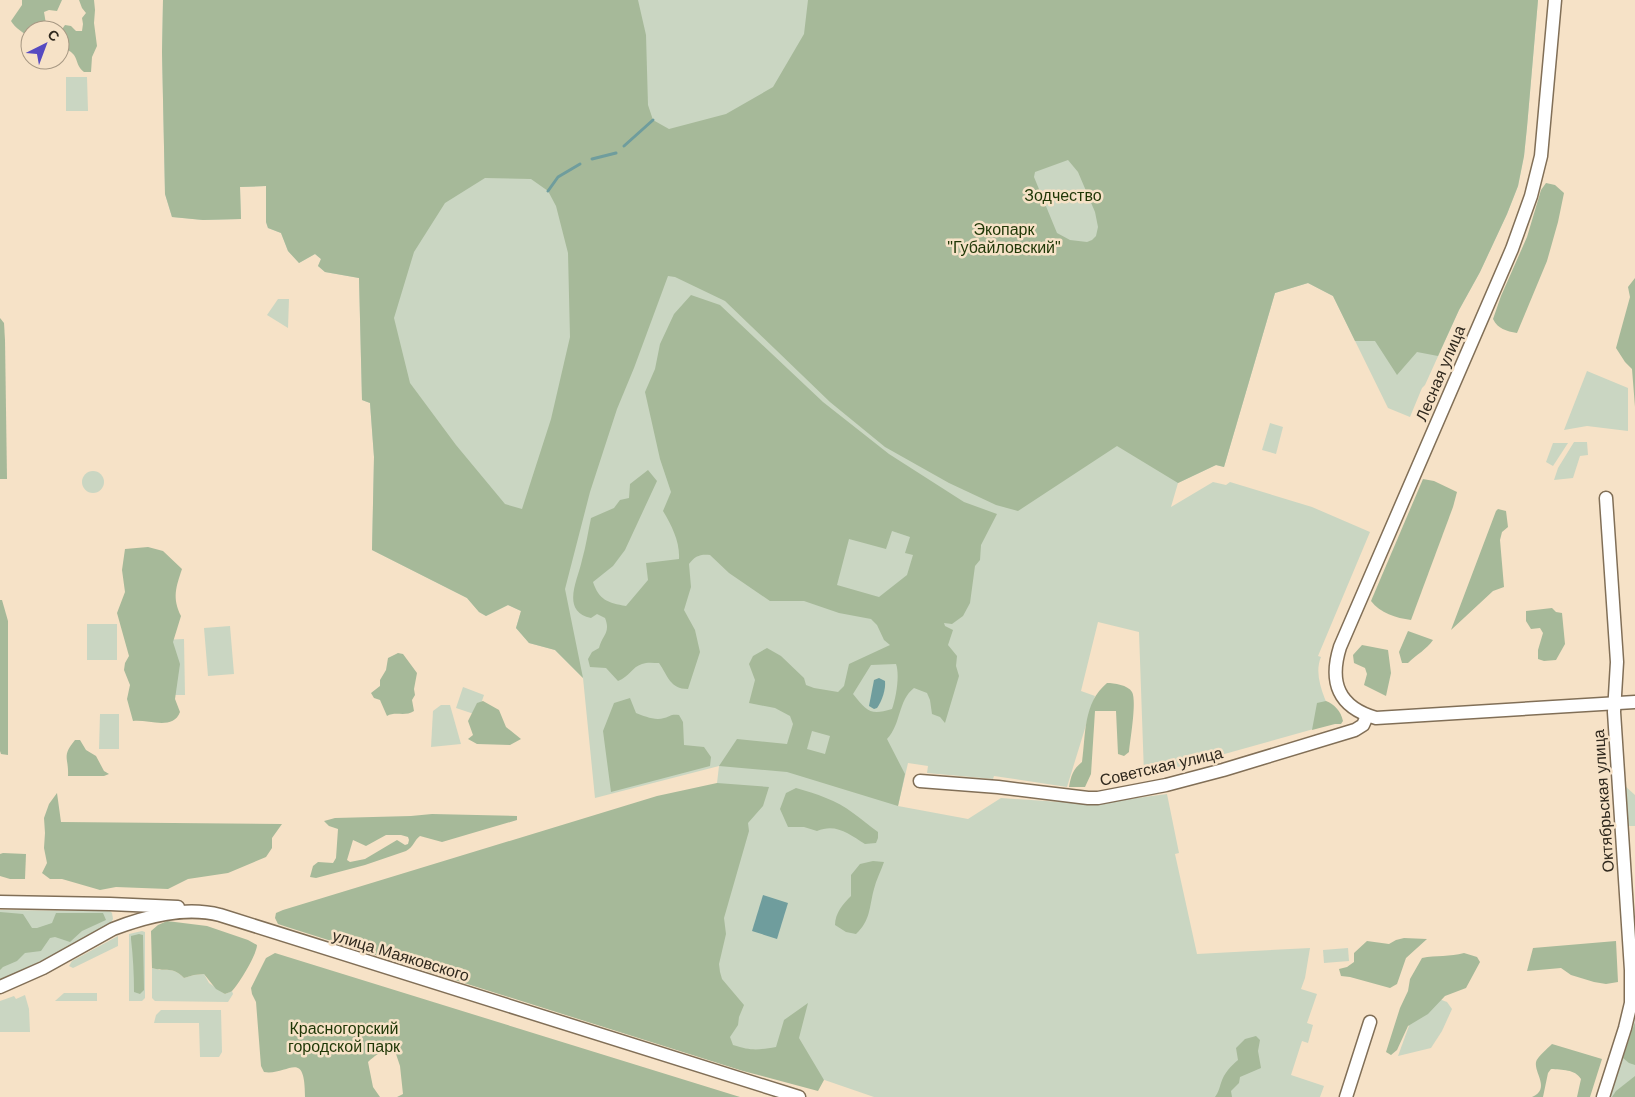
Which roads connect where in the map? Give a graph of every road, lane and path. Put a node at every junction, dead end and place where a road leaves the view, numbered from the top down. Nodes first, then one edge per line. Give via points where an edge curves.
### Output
1 (1555, 0) edge
2 (1606, 498) dead end
3 (1635, 702) edge
4 (1614, 703) junction
5 (1367, 716) junction
6 (920, 781) dead end
7 (0, 902) edge
8 (110, 904) junction
9 (203, 911) junction
10 (113, 929) junction
11 (0, 987) edge
12 (1370, 1022) dead end
13 (799, 1097) edge
14 (1346, 1097) edge
15 (1603, 1097) edge

1 - 5 street, Лесная улица via 1542,148 1531,196 1512,248 1336,659 1335,676 1340,692 1348,704
2 - 4 street, Октябрьская улица via 1616,662
3 - 4 street
4 - 5 street, Лесная улица via 1388,719
4 - 15 street, Октябрьская улица via 1631,994 1625,1028
5 - 6 street, Советская улица via 1356,730 1223,770 1112,796 1088,798
7 - 8 street
8 - 9 street
8 - 10 street via 118,917
9 - 10 street, улица Маяковского via 146,918
9 - 13 street, улица Маяковского
10 - 11 street, улица Маяковского via 43,968
12 - 14 street

